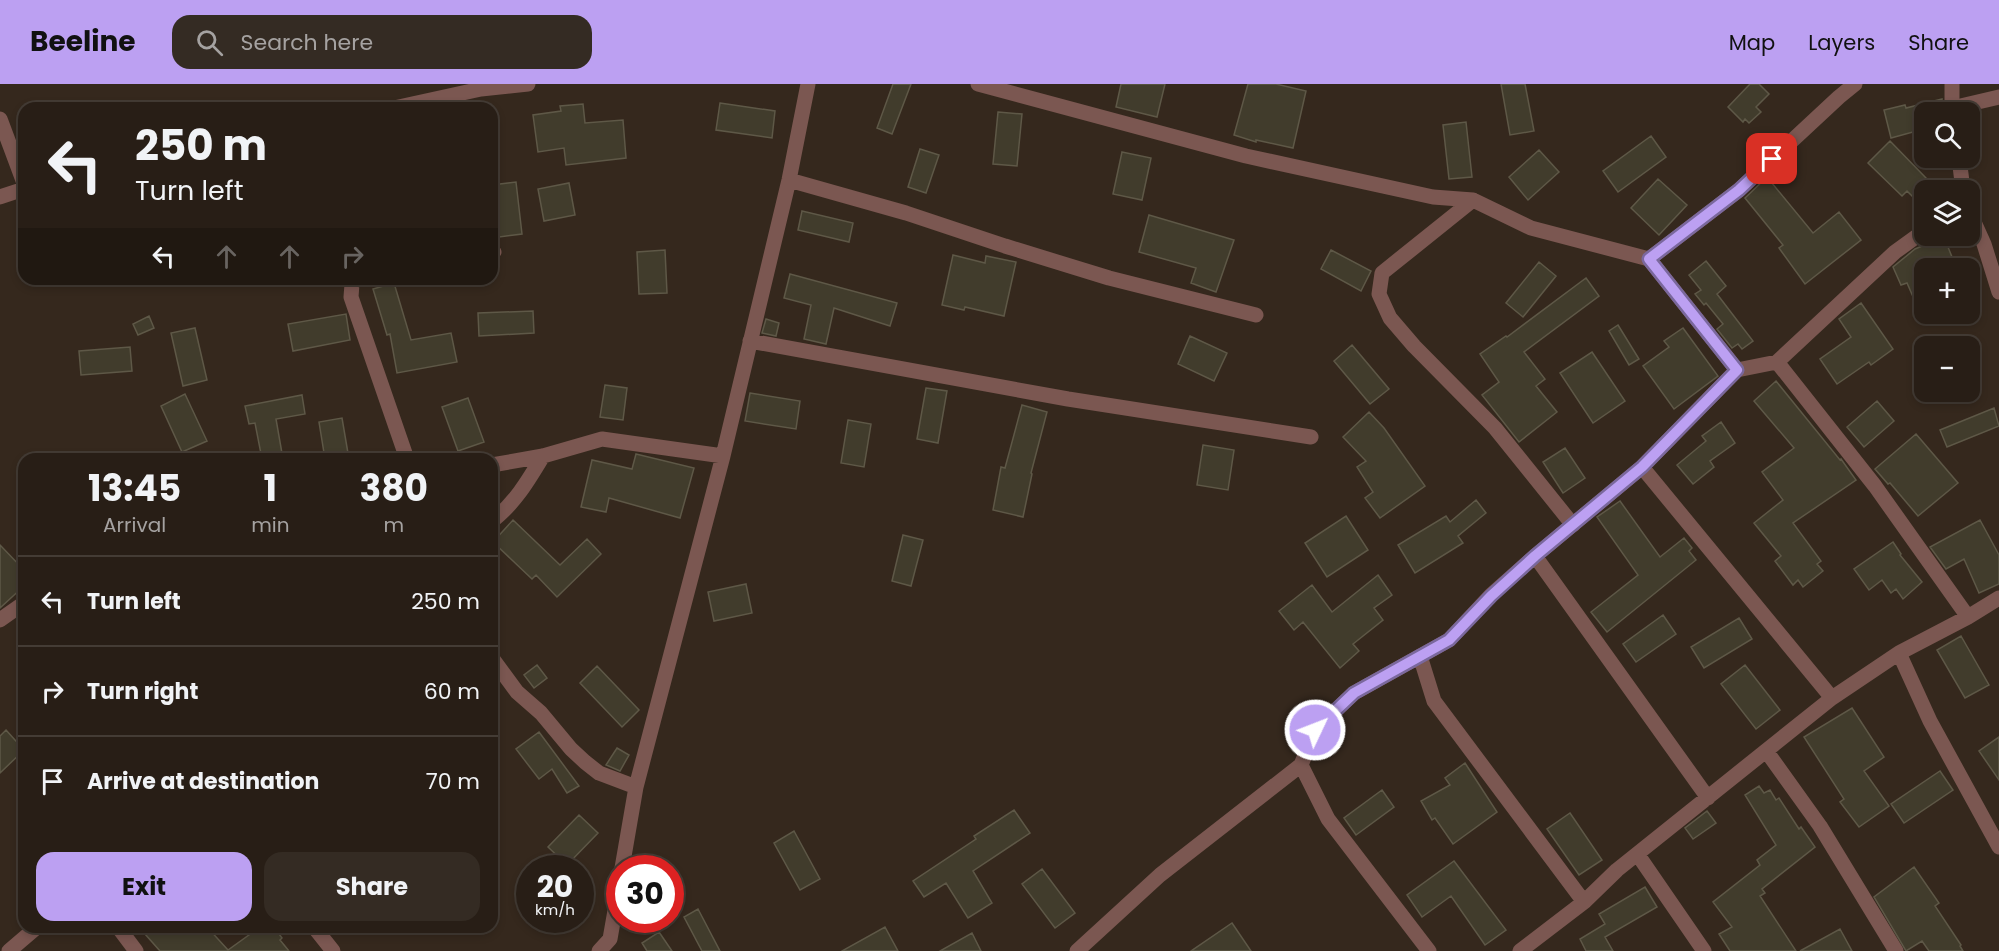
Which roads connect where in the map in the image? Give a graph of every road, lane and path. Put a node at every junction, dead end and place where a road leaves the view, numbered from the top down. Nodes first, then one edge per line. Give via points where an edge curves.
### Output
1 (528, 84) edge
2 (808, 84) edge
3 (978, 84) edge
4 (1855, 84) edge
5 (1952, 84) edge
6 (1999, 97) edge
7 (421, 102) edge
8 (1952, 102) edge
9 (1980, 102) edge
10 (0, 119) edge
11 (18, 167) edge
12 (789, 180) junction
13 (18, 191) edge
14 (0, 197) edge
15 (1473, 200) junction
16 (1980, 235) edge
17 (1914, 238) edge
18 (1649, 259) junction
19 (352, 285) edge
20 (1999, 292) edge
21 (1256, 315) dead end
22 (750, 340) junction
23 (1777, 362) junction
24 (1737, 370) junction
25 (1311, 437) dead end
26 (404, 453) edge
27 (543, 456) junction
28 (723, 456) junction
29 (498, 464) edge
30 (1642, 467) junction
31 (498, 517) edge
32 (1572, 525) junction
33 (1535, 556) junction
34 (1999, 598) edge
35 (18, 608) edge
36 (1968, 617) junction
37 (0, 621) edge
38 (1899, 653) junction
39 (1420, 656) junction
40 (498, 666) edge
41 (1832, 698) junction
42 (1767, 752) junction
43 (1301, 765) junction
44 (636, 788) junction
45 (1707, 798) junction
46 (1999, 847) edge
47 (624, 855) edge
48 (1638, 855) junction
49 (1584, 902) junction
50 (30, 933) edge
51 (122, 933) edge
52 (320, 933) edge
53 (611, 933) edge
54 (601, 950) edge
55 (1524, 950) edge
56 (9, 951) edge
57 (136, 951) edge
58 (333, 951) edge
59 (1077, 951) edge
60 (1429, 951) edge
61 (1704, 951) edge
62 (1896, 951) edge

1 - 7 street
2 - 12 street
3 - 15 street via 1309,171 1433,197
4 - 18 street via 1739,190
5 - 8 street
6 - 9 street
10 - 11 street
12 - 21 street via 1109,278
12 - 22 street
13 - 14 street
15 - 18 street via 1531,228
15 - 32 street via 1382,273 1379,294 1390,318 1495,428
16 - 20 street
17 - 23 street
18 - 24 street
19 - 26 street via 351,297
22 - 25 street via 1057,397
22 - 28 street
23 - 24 street
23 - 36 street via 1875,486
24 - 30 street
27 - 28 street via 602,439
27 - 29 street
27 - 31 street via 521,492
28 - 44 street
30 - 32 street
30 - 41 street
32 - 33 street
33 - 39 street via 1449,640
33 - 45 street
34 - 36 street
35 - 37 street
36 - 38 street
38 - 41 street
38 - 46 street via 1930,721
39 - 43 street via 1354,693 1315,730
39 - 49 street via 1434,701
40 - 44 street via 578,756 599,773
41 - 42 street
42 - 45 street
42 - 62 street via 1820,826
43 - 59 street via 1160,875
43 - 60 street via 1328,819
44 - 47 street
45 - 48 street
48 - 49 street
48 - 61 street
49 - 55 street
50 - 56 street
51 - 57 street
52 - 58 street
53 - 54 street

